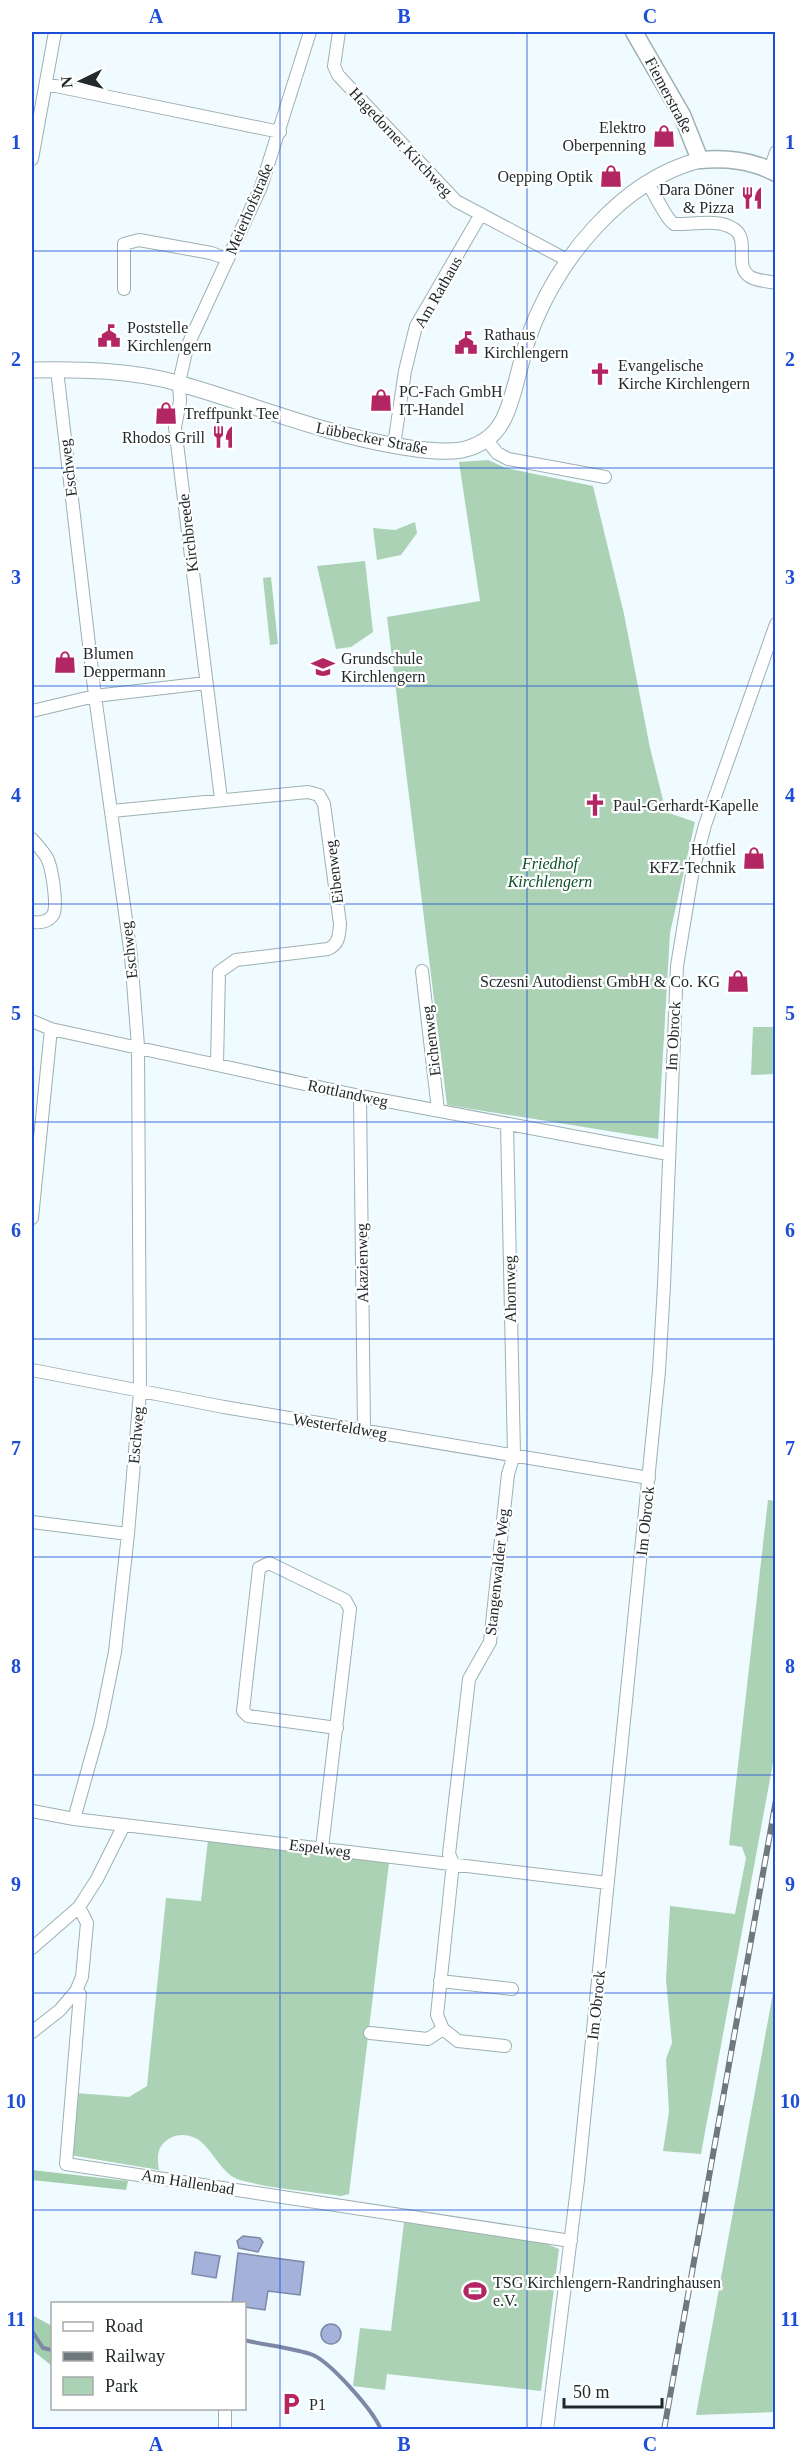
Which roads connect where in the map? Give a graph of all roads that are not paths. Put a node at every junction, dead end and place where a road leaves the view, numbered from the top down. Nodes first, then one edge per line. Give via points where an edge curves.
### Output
1 (55, 32) edge
2 (310, 32) edge
3 (339, 32) edge
4 (634, 32) edge
5 (46, 84) junction
6 (280, 132) junction
7 (776, 152) edge
8 (32, 159) edge
9 (700, 160) junction
10 (773, 172) edge
11 (646, 182) junction
12 (481, 214) junction
13 (228, 259) junction
14 (569, 261) junction
15 (776, 283) edge
16 (124, 289) dead end
17 (32, 370) edge
18 (57, 370) junction
19 (179, 383) junction
20 (487, 440) junction
21 (394, 446) junction
22 (605, 477) dead end
23 (776, 624) edge
24 (206, 683) junction
25 (95, 696) junction
26 (32, 711) edge
27 (221, 799) junction
28 (112, 811) junction
29 (32, 839) edge
30 (32, 922) edge
31 (423, 971) dead end
32 (32, 1021) edge
33 (51, 1029) junction
34 (138, 1046) junction
35 (217, 1065) junction
36 (360, 1096) junction
37 (438, 1110) junction
38 (507, 1124) junction
39 (668, 1154) junction
40 (32, 1218) edge
41 (32, 1370) edge
42 (140, 1392) junction
43 (364, 1430) junction
44 (513, 1455) junction
45 (649, 1479) junction
46 (32, 1522) edge
47 (128, 1534) junction
48 (337, 1728) junction
49 (32, 1811) edge
50 (74, 1819) junction
51 (124, 1825) junction
52 (322, 1848) junction
53 (453, 1863) junction
54 (608, 1883) junction
55 (79, 1907) junction
56 (32, 1948) edge
57 (440, 1981) junction
58 (512, 1989) dead end
59 (76, 1990) junction
60 (443, 2029) junction
61 (32, 2032) edge
62 (370, 2033) dead end
63 (506, 2046) dead end
64 (571, 2241) junction
65 (225, 2410) edge
66 (225, 2430) edge
67 (547, 2430) edge

1 - 5 street
2 - 6 street, Meierhofstraße
3 - 12 street, Hagedorner Kirchweg via 334,66 338,75 456,201
4 - 9 main road, Fiemerstraße via 682,115
5 - 6 street
5 - 8 street
6 - 13 street, Meierhofstraße via 261,187
7 - 10 street
9 - 10 main road via 726,158
9 - 11 street
11 - 14 street via 607,215
11 - 15 street via 674,225 712,224 735,229 749,277
12 - 14 street, Hagedorner Kirchweg
12 - 21 street, Am Rathaus via 416,326
13 - 16 street via 139,240 124,244
13 - 19 street, Meierhofstraße via 187,347
14 - 20 street via 531,332 503,421
17 - 18 street, Lübbecker Straße
18 - 19 street, Lübbecker Straße
18 - 25 street, Eschweg
19 - 21 street, Lübbecker Straße via 290,420
19 - 24 street, Kirchbreede via 175,427
20 - 21 street, Lübbecker Straße via 460,450
20 - 22 street via 508,459
23 - 39 street, Im Obrock via 705,825 692,875 676,966
24 - 25 street
24 - 27 street, Kirchbreede
25 - 26 street
25 - 28 street, Eschweg
27 - 28 street, Eibenweg
27 - 35 street, Eibenweg via 308,792 319,795 328,822 340,924 339,937 328,949 236,960 219,972
28 - 34 street, Eschweg
29 - 30 street via 52,869 55,908 47,921
31 - 37 street, Eichenweg
32 - 33 street, Rottlandweg
33 - 34 street, Rottlandweg
33 - 40 street
34 - 35 street, Rottlandweg
34 - 42 street, Eschweg
35 - 36 street, Rottlandweg
36 - 37 street, Rottlandweg
36 - 43 street, Akazienweg
37 - 38 street, Rottlandweg
38 - 39 street, Rottlandweg
38 - 44 street, Ahornweg
39 - 45 street, Im Obrock via 664,1285
41 - 42 street, Westerfeldweg
42 - 43 street, Westerfeldweg
42 - 47 street, Eschweg
43 - 44 street, Westerfeldweg
44 - 45 street, Westerfeldweg
44 - 53 street, Stangenwalder Weg via 490,1642 469,1678 449,1854
45 - 54 street, Im Obrock
46 - 47 street
47 - 50 street, Eschweg via 115,1652 100,1726
48 - 48 street via 350,1609 345,1600 268,1563 259,1568 243,1711 248,1716
48 - 52 street
49 - 50 street, Espelweg
50 - 51 street, Espelweg
51 - 52 street, Espelweg
51 - 55 street via 98,1879
52 - 53 street, Espelweg
53 - 54 street, Espelweg
53 - 57 street, Stangenwalder Weg
54 - 64 street, Im Obrock
55 - 56 street
55 - 59 street, Am Hallenbad via 87,1923 82,1977
57 - 58 street
57 - 60 street, Stangenwalder Weg via 437,2015
59 - 61 street via 60,2010
59 - 64 street, Am Hallenbad via 80,1994 66,2164
60 - 62 street via 428,2039
60 - 63 street via 458,2041
64 - 67 street, Im Obrock
65 - 66 street

